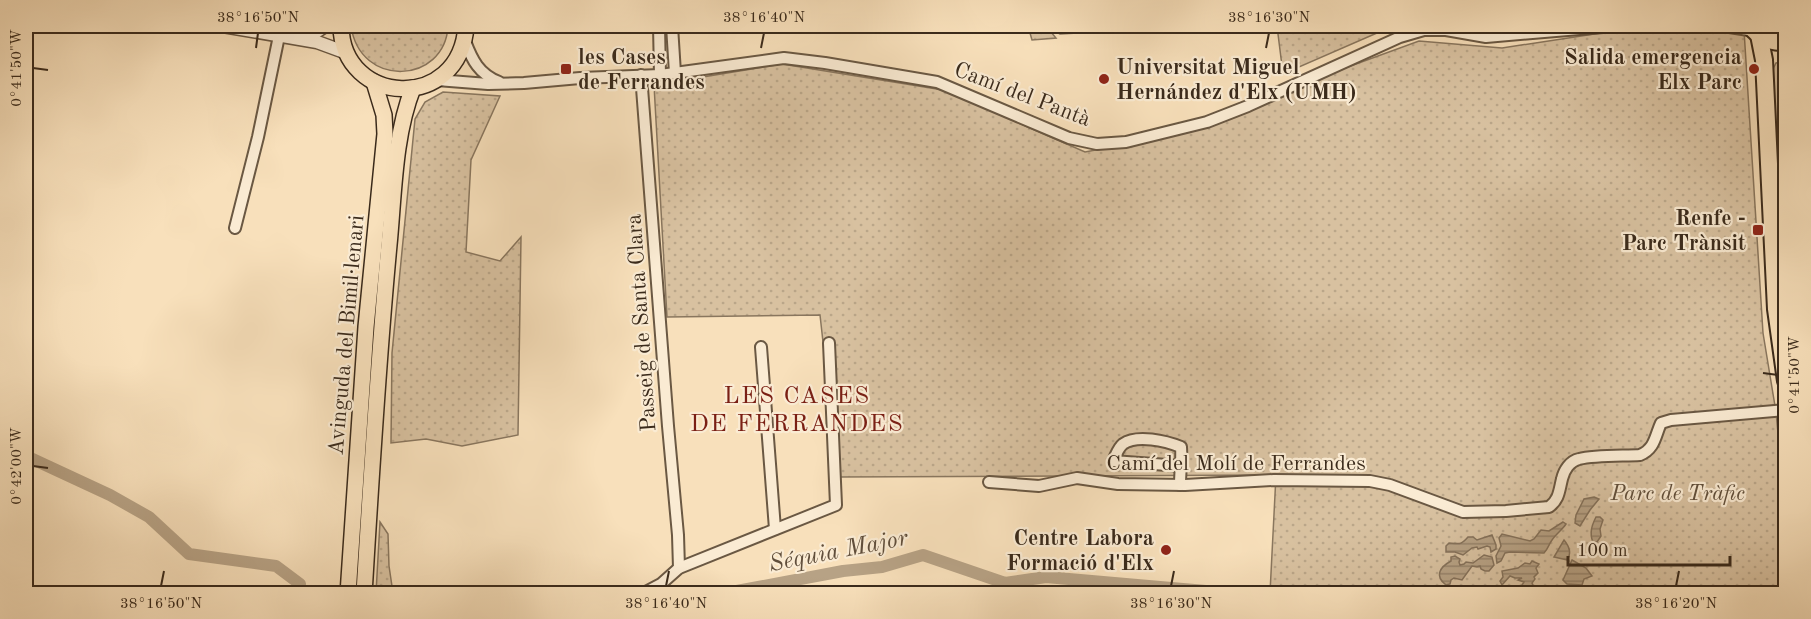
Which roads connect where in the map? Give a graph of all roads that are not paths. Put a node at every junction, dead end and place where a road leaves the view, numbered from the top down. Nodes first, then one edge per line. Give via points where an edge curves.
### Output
1 (223, 26) edge
2 (325, 26) edge
3 (341, 26) edge
4 (659, 26) edge
5 (672, 26) edge
6 (1615, 26) edge
7 (1723, 26) edge
8 (1754, 30) edge
9 (466, 33) edge
10 (285, 36) junction
11 (1785, 42) edge
12 (347, 53) junction
13 (675, 73) junction
14 (641, 75) junction
15 (660, 75) junction
16 (437, 80) junction
17 (374, 82) junction
18 (505, 84) junction
19 (413, 88) junction
20 (235, 228) dead end
21 (1780, 312) edge
22 (829, 343) dead end
23 (761, 347) dead end
24 (1785, 381) edge
25 (1785, 410) edge
26 (1181, 466) junction
27 (989, 482) dead end
28 (1180, 485) junction
29 (775, 530) junction
30 (680, 568) junction
31 (348, 594) edge
32 (364, 594) edge
33 (642, 594) edge

1 - 10 street
2 - 10 street via 316,32
3 - 12 main road
4 - 15 street
5 - 13 street
6 - 13 street, Camí del Pantà via 1486,37 1424,30 1207,122 1126,142 1097,144 1069,138 937,82 825,63 784,58
7 - 8 street
8 - 11 highway via 1770,40
8 - 21 highway via 1764,59
9 - 16 main road via 455,63
9 - 18 street via 473,62 490,78
10 - 12 street
10 - 20 street
12 - 17 main road via 362,74
13 - 15 street, Camí del Pantà
14 - 15 street, Camí del Pantà
14 - 18 street, Camí del Pantà
14 - 30 street, Passeig de Santa Clara
16 - 18 street, Camí del Pantà
16 - 19 main road
17 - 19 main road via 393,88
17 - 31 main road, Avinguda del Bimil·lenari via 385,134 366,327
19 - 32 main road, Avinguda del Bimil·lenari via 403,117 394,198
21 - 24 highway
22 - 29 street via 836,505
23 - 29 street
25 - 28 street, Camí del Molí de Ferrandes via 1660,423 1648,452 1578,459 1568,465 1558,498 1549,507 1463,512 1370,481 1274,480
26 - 26 street via 1180,447 1168,441 1132,439 1121,446 1113,461
26 - 28 street
27 - 28 street, Camí del Molí de Ferrandes via 1039,486 1077,478 1118,484
29 - 30 street
30 - 33 street

